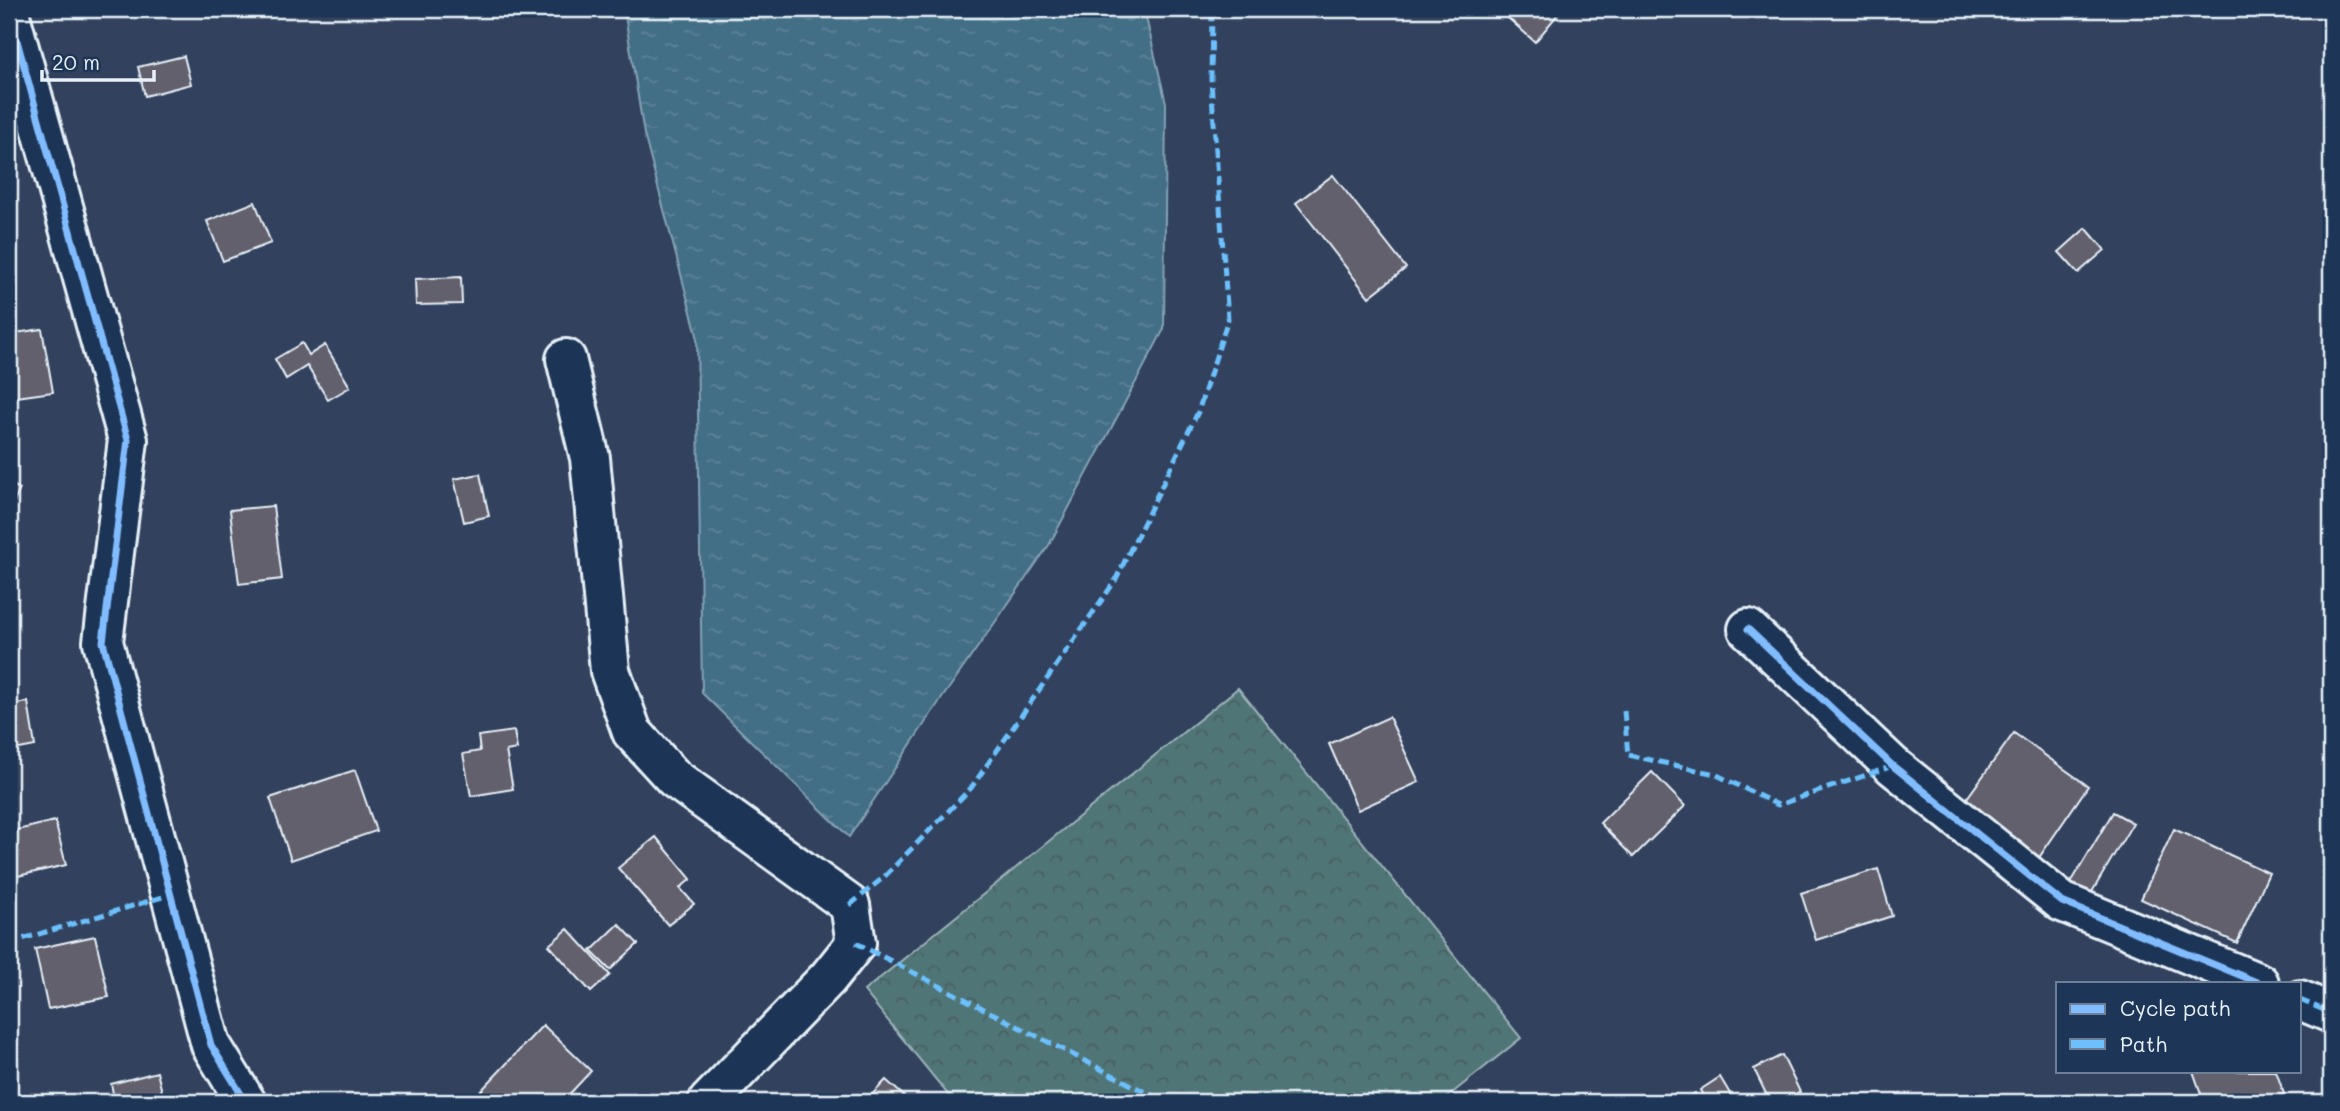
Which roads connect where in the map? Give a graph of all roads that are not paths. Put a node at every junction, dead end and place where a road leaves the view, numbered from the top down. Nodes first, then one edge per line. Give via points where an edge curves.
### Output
1 (9, 12) edge
2 (566, 359) dead end
3 (1748, 629) dead end
4 (2257, 982) edge
5 (2302, 1001) edge
6 (2331, 1013) edge
7 (246, 1102) edge
8 (708, 1102) edge

1 - 7 street via 128,440 103,642 211,1045
2 - 8 street via 590,458 610,671 632,732 674,778 850,905 856,943
3 - 4 street via 1893,766 2062,902
5 - 6 street

